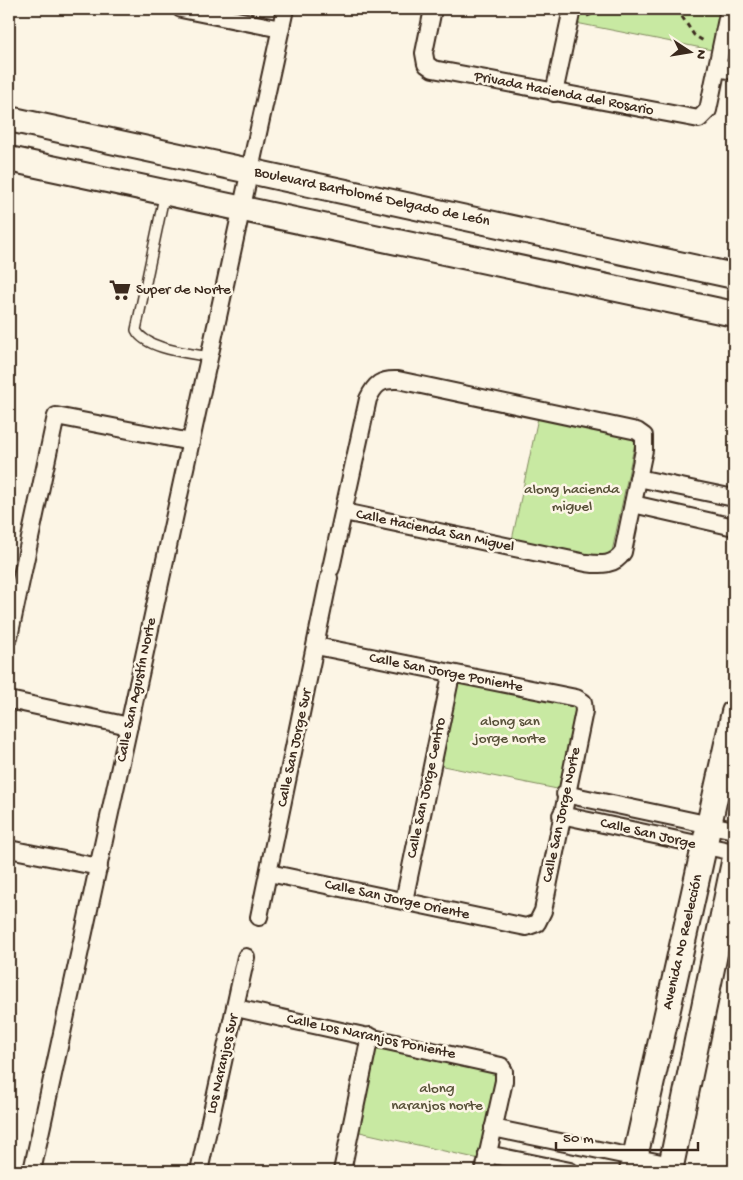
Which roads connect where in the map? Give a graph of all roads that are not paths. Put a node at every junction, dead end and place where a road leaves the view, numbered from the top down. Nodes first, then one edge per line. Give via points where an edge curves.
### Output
1 (181, 9) edge
2 (285, 9) edge
3 (433, 9) edge
4 (572, 9) edge
5 (729, 9) edge
6 (281, 29) junction
7 (728, 50) edge
8 (717, 68) junction
9 (734, 71) edge
10 (554, 93) junction
11 (9, 119) edge
12 (9, 159) edge
13 (250, 170) junction
14 (165, 192) junction
15 (242, 208) junction
16 (734, 276) edge
17 (734, 314) edge
18 (210, 358) junction
19 (191, 442) junction
20 (638, 478) junction
21 (734, 498) edge
22 (633, 504) junction
23 (344, 512) junction
24 (734, 527) edge
25 (9, 637) edge
26 (316, 646) junction
27 (451, 675) junction
28 (576, 698) joint
29 (9, 700) edge
30 (734, 712) edge
31 (129, 726) junction
32 (565, 794) junction
33 (561, 815) junction
34 (734, 830) edge
35 (707, 836) junction
36 (9, 849) edge
37 (734, 852) edge
38 (734, 862) edge
39 (98, 868) junction
40 (269, 873) junction
41 (404, 901) junction
42 (259, 917) dead end
43 (526, 927) joint
44 (246, 957) dead end
45 (236, 1008) junction
46 (370, 1036) junction
47 (493, 1128) junction
48 (487, 1154) junction
49 (634, 1164) edge
50 (670, 1168) edge
51 (32, 1171) edge
52 (199, 1171) edge
53 (342, 1171) edge
54 (484, 1171) edge
55 (570, 1171) edge

1 - 6 street
2 - 6 street, Calle San Agustín Norte
3 - 10 street, Privada Hacienda del Rosario via 424,53 426,64 433,69
4 - 10 street
5 - 7 street
6 - 13 street, Calle San Agustín Norte
7 - 8 street
8 - 9 street
8 - 10 street, Privada Hacienda del Rosario via 709,107 703,117 692,118
11 - 13 street, Boulevard Bartolomé Delgado de León
12 - 14 street
13 - 15 street, Calle San Agustín Norte
13 - 16 street, Boulevard Bartolomé Delgado de León
14 - 15 street
14 - 18 lane via 136,330 148,343
15 - 17 street
15 - 18 street, Calle San Agustín Norte
18 - 19 street, Calle San Agustín Norte
19 - 25 street via 56,416
19 - 31 street, Calle San Agustín Norte
20 - 21 street
20 - 22 street, Calle Hacienda San Miguel
20 - 23 street, Calle Hacienda San Miguel via 644,440 637,430 386,379 378,382 368,399
22 - 23 street, Calle Hacienda San Miguel via 620,557 609,564 597,565
22 - 24 street
23 - 26 street, Calle San Jorge Sur
26 - 27 street, Calle San Jorge Poniente
26 - 40 street, Calle San Jorge Sur
27 - 28 street, Calle San Jorge Poniente
27 - 41 street, Calle San Jorge Centro
28 - 32 street, Calle San Jorge Norte via 583,702 584,711
29 - 31 street
30 - 35 street, Avenida No Reelección
31 - 39 street, Calle San Agustín Norte
32 - 33 street, Calle San Jorge Norte
32 - 35 street, Calle San Jorge
33 - 35 street, Calle San Jorge
33 - 43 street, Calle San Jorge Norte via 541,917 537,923
34 - 35 street, Calle San Jorge
35 - 37 street, Calle San Jorge
35 - 49 street, Avenida No Reelección
36 - 39 street
38 - 50 street
39 - 51 street, Calle San Agustín Norte
40 - 41 street, Calle San Jorge Oriente
40 - 42 street, Calle San Jorge Sur
41 - 43 street, Calle San Jorge Oriente
44 - 45 street, Los Naranjos Sur
45 - 46 street, Calle Los Naranjos Poniente
45 - 52 street, Los Naranjos Sur
46 - 47 street, Calle Los Naranjos Poniente via 495,1063 504,1071
46 - 53 street
47 - 48 street
47 - 49 street
48 - 54 street
48 - 55 street
49 - 50 street

